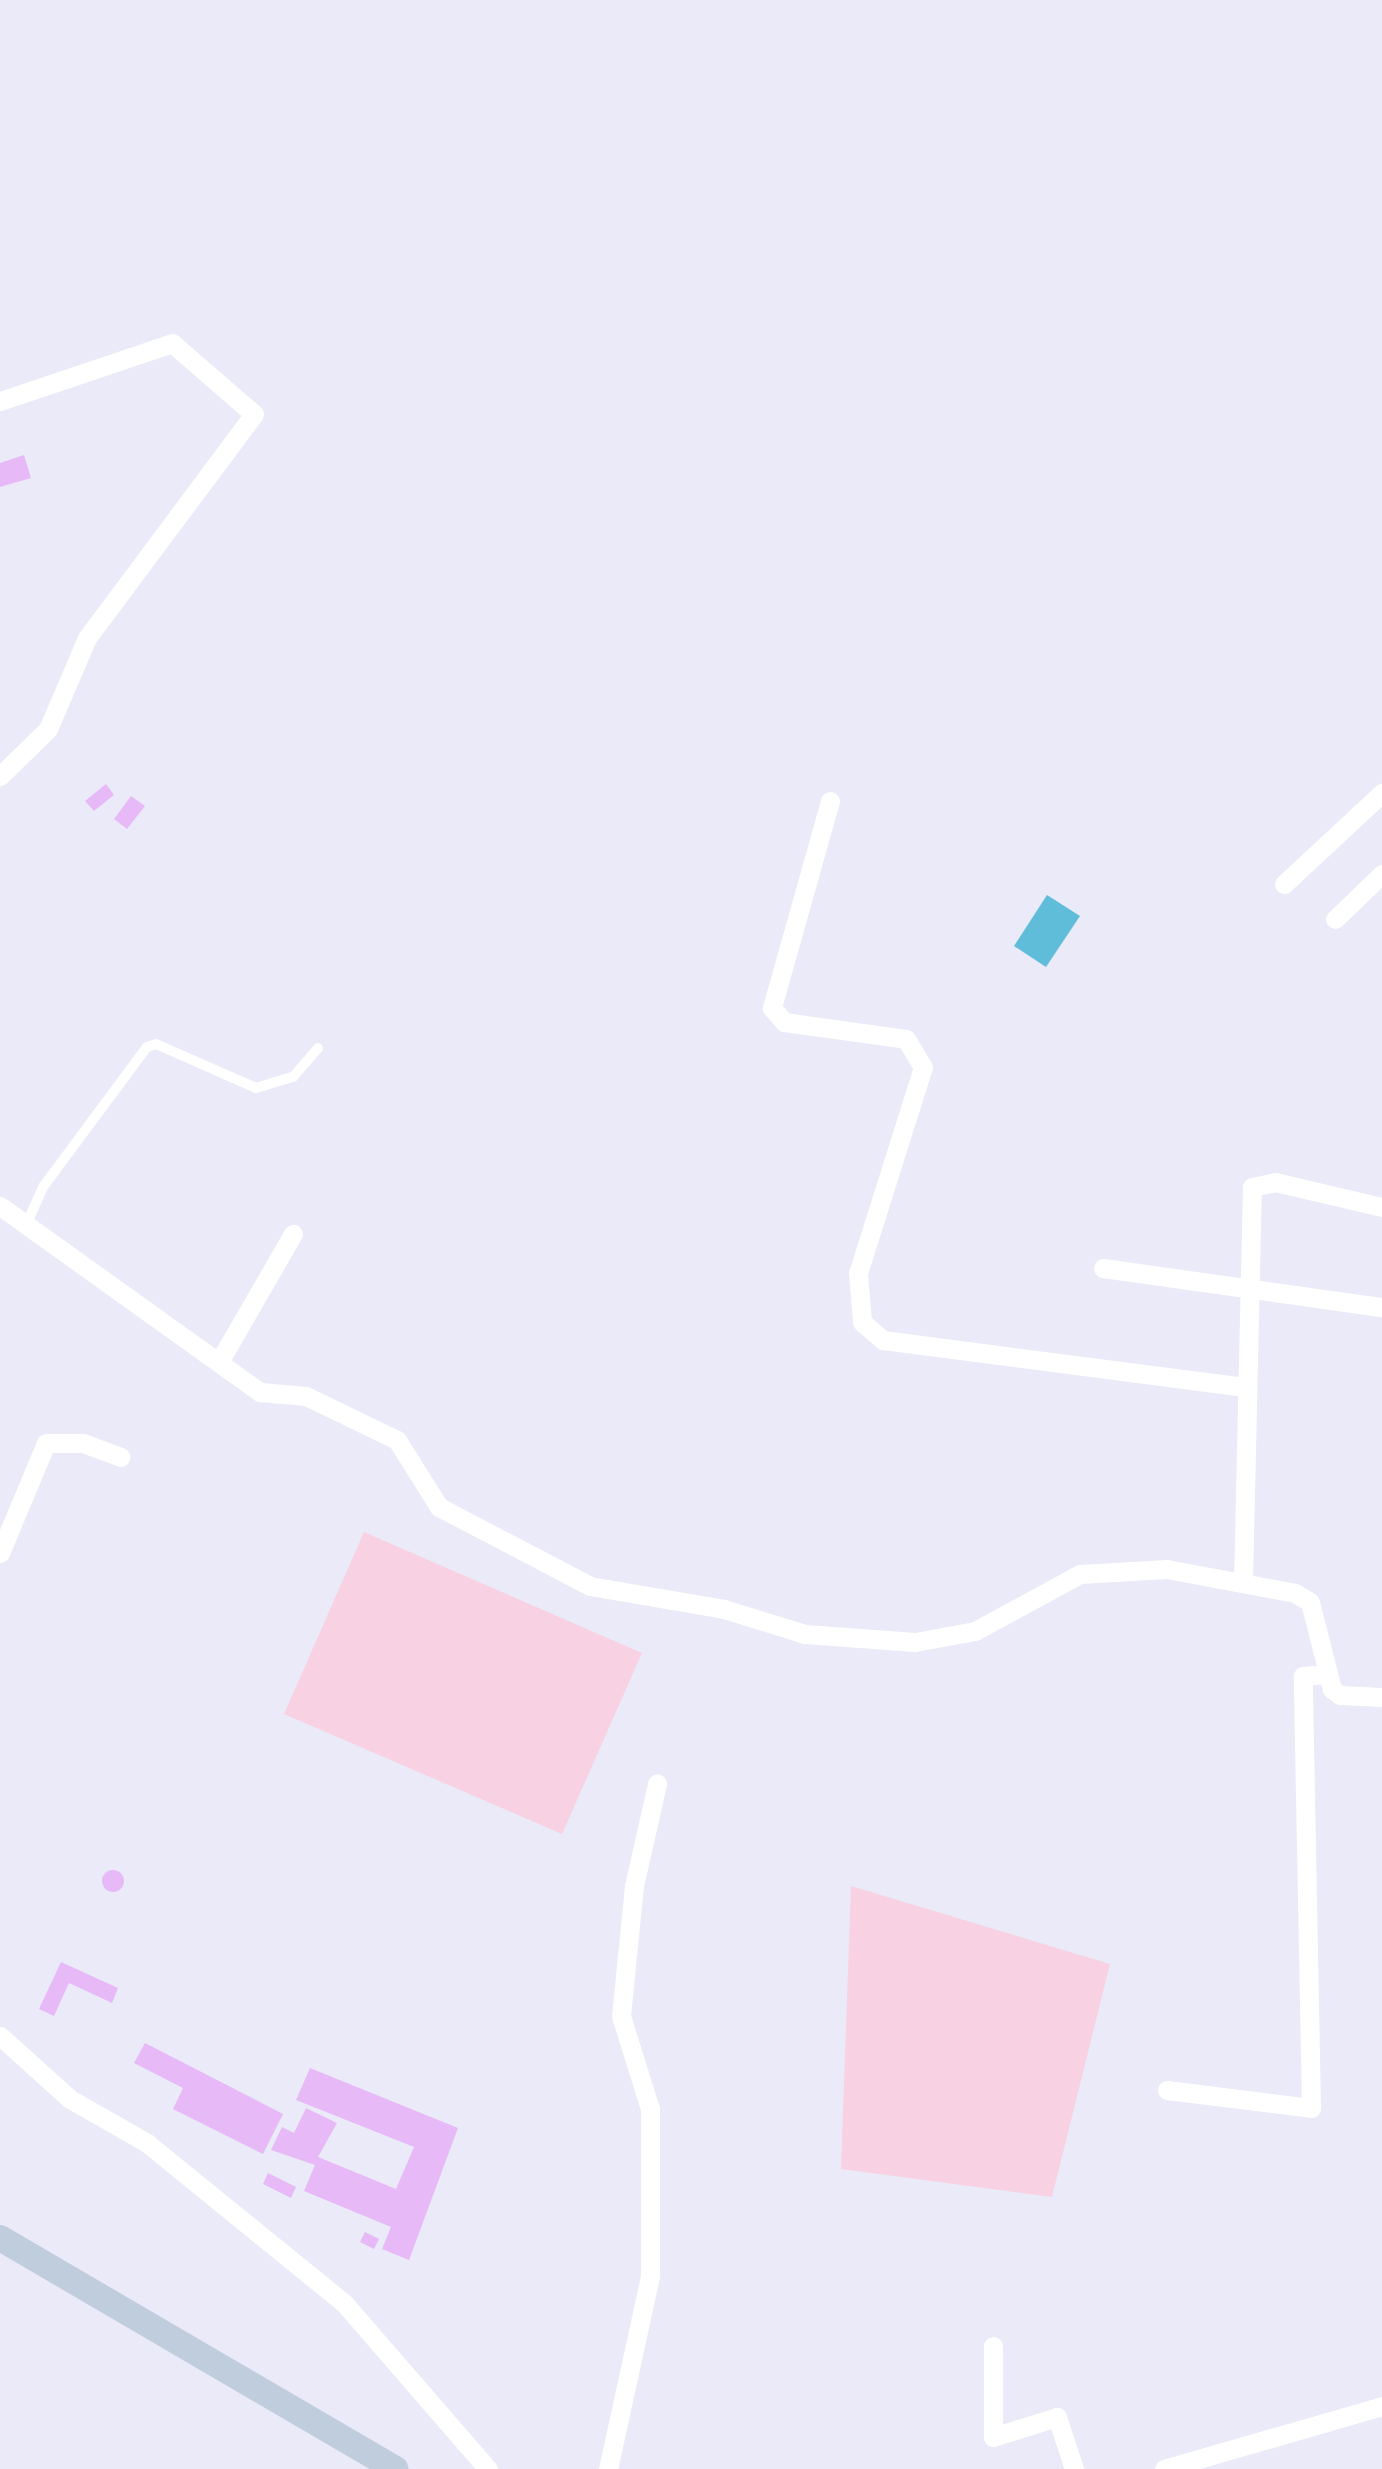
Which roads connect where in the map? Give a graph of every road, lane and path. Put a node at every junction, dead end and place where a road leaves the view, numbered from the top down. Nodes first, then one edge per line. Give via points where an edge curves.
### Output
1 (0, 401) edge
2 (0, 776) edge
3 (1382, 793) edge
4 (830, 801) dead end
5 (1382, 874) edge
6 (1284, 884) dead end
7 (1335, 919) dead end
8 (318, 1048) dead end
9 (0, 1206) edge
10 (1382, 1208) edge
11 (27, 1223) junction
12 (292, 1234) dead end
13 (1104, 1268) dead end
14 (1248, 1287) junction
15 (1382, 1307) edge
16 (219, 1362) junction
17 (1247, 1387) junction
18 (121, 1457) dead end
19 (0, 1553) edge
20 (1244, 1582) junction
21 (1324, 1674) junction
22 (1382, 1697) edge
23 (657, 1784) dead end
24 (0, 2036) edge
25 (1167, 2091) dead end
26 (0, 2238) edge
27 (993, 2346) dead end
28 (1382, 2406) edge
29 (396, 2469) edge
30 (488, 2469) edge
31 (608, 2469) edge
32 (1074, 2469) edge
33 (1164, 2469) edge

1 - 2 street via 172,343 254,414 88,638 48,729
3 - 6 street
4 - 17 street via 772,1008 784,1022 906,1039 923,1067 858,1273 862,1322 883,1340
5 - 7 street
8 - 11 lane via 293,1077 256,1088 156,1044 147,1047 43,1187
9 - 11 street
10 - 14 street via 1257,1182 1250,1192
11 - 16 street
12 - 16 street
13 - 14 street
14 - 15 street
14 - 17 street
16 - 20 street via 260,1392 306,1396 397,1440 439,1507 568,1577 724,1609 806,1634 860,1643 949,1639 1080,1574 1167,1569
17 - 20 street
18 - 19 street via 83,1443 46,1443
20 - 21 street via 1310,1602
21 - 22 street via 1340,1695
21 - 25 street via 1303,1676 1311,2108
23 - 31 street via 634,1886 621,2016 650,2109 650,2276
24 - 30 street via 70,2099 147,2143 344,2303
26 - 29 main road
27 - 32 street via 993,2437 1057,2417
28 - 33 street

